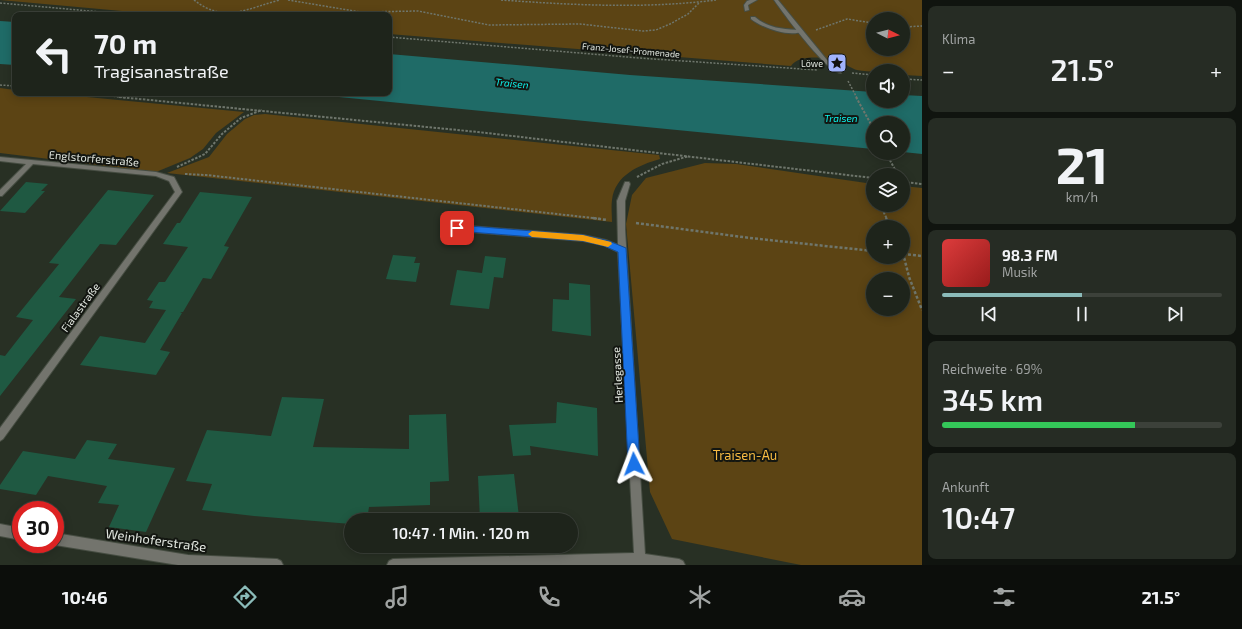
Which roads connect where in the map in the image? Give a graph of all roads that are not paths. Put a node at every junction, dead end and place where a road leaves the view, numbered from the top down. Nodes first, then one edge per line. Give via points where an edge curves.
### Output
1 (755, 0) edge
2 (776, 0) edge
3 (747, 10) dead end
4 (753, 18) dead end
5 (801, 31) junction
6 (839, 72) road end
7 (0, 159) edge
8 (31, 162) junction
9 (627, 184) road end
10 (179, 192) joint
11 (0, 194) edge
12 (457, 228) dead end
13 (623, 251) junction
14 (0, 436) edge
15 (0, 530) edge
16 (12, 532) edge
17 (64, 540) edge
18 (640, 562) edge
19 (277, 565) edge
20 (394, 565) edge
21 (679, 565) edge

1 - 3 street via 746,5
2 - 5 street
4 - 5 street via 760,26 773,30
5 - 6 street via 825,61
7 - 8 street, Englstorferstraße
8 - 10 street, Englstorferstraße via 156,174 172,179
8 - 11 street
9 - 13 street, Herlegasse via 621,201
10 - 14 street, Fialastraße
12 - 13 street via 583,238 606,243
13 - 18 street, Herlegasse
15 - 16 street
17 - 19 street, Weinhoferstraße via 188,561
18 - 20 street
18 - 21 street

